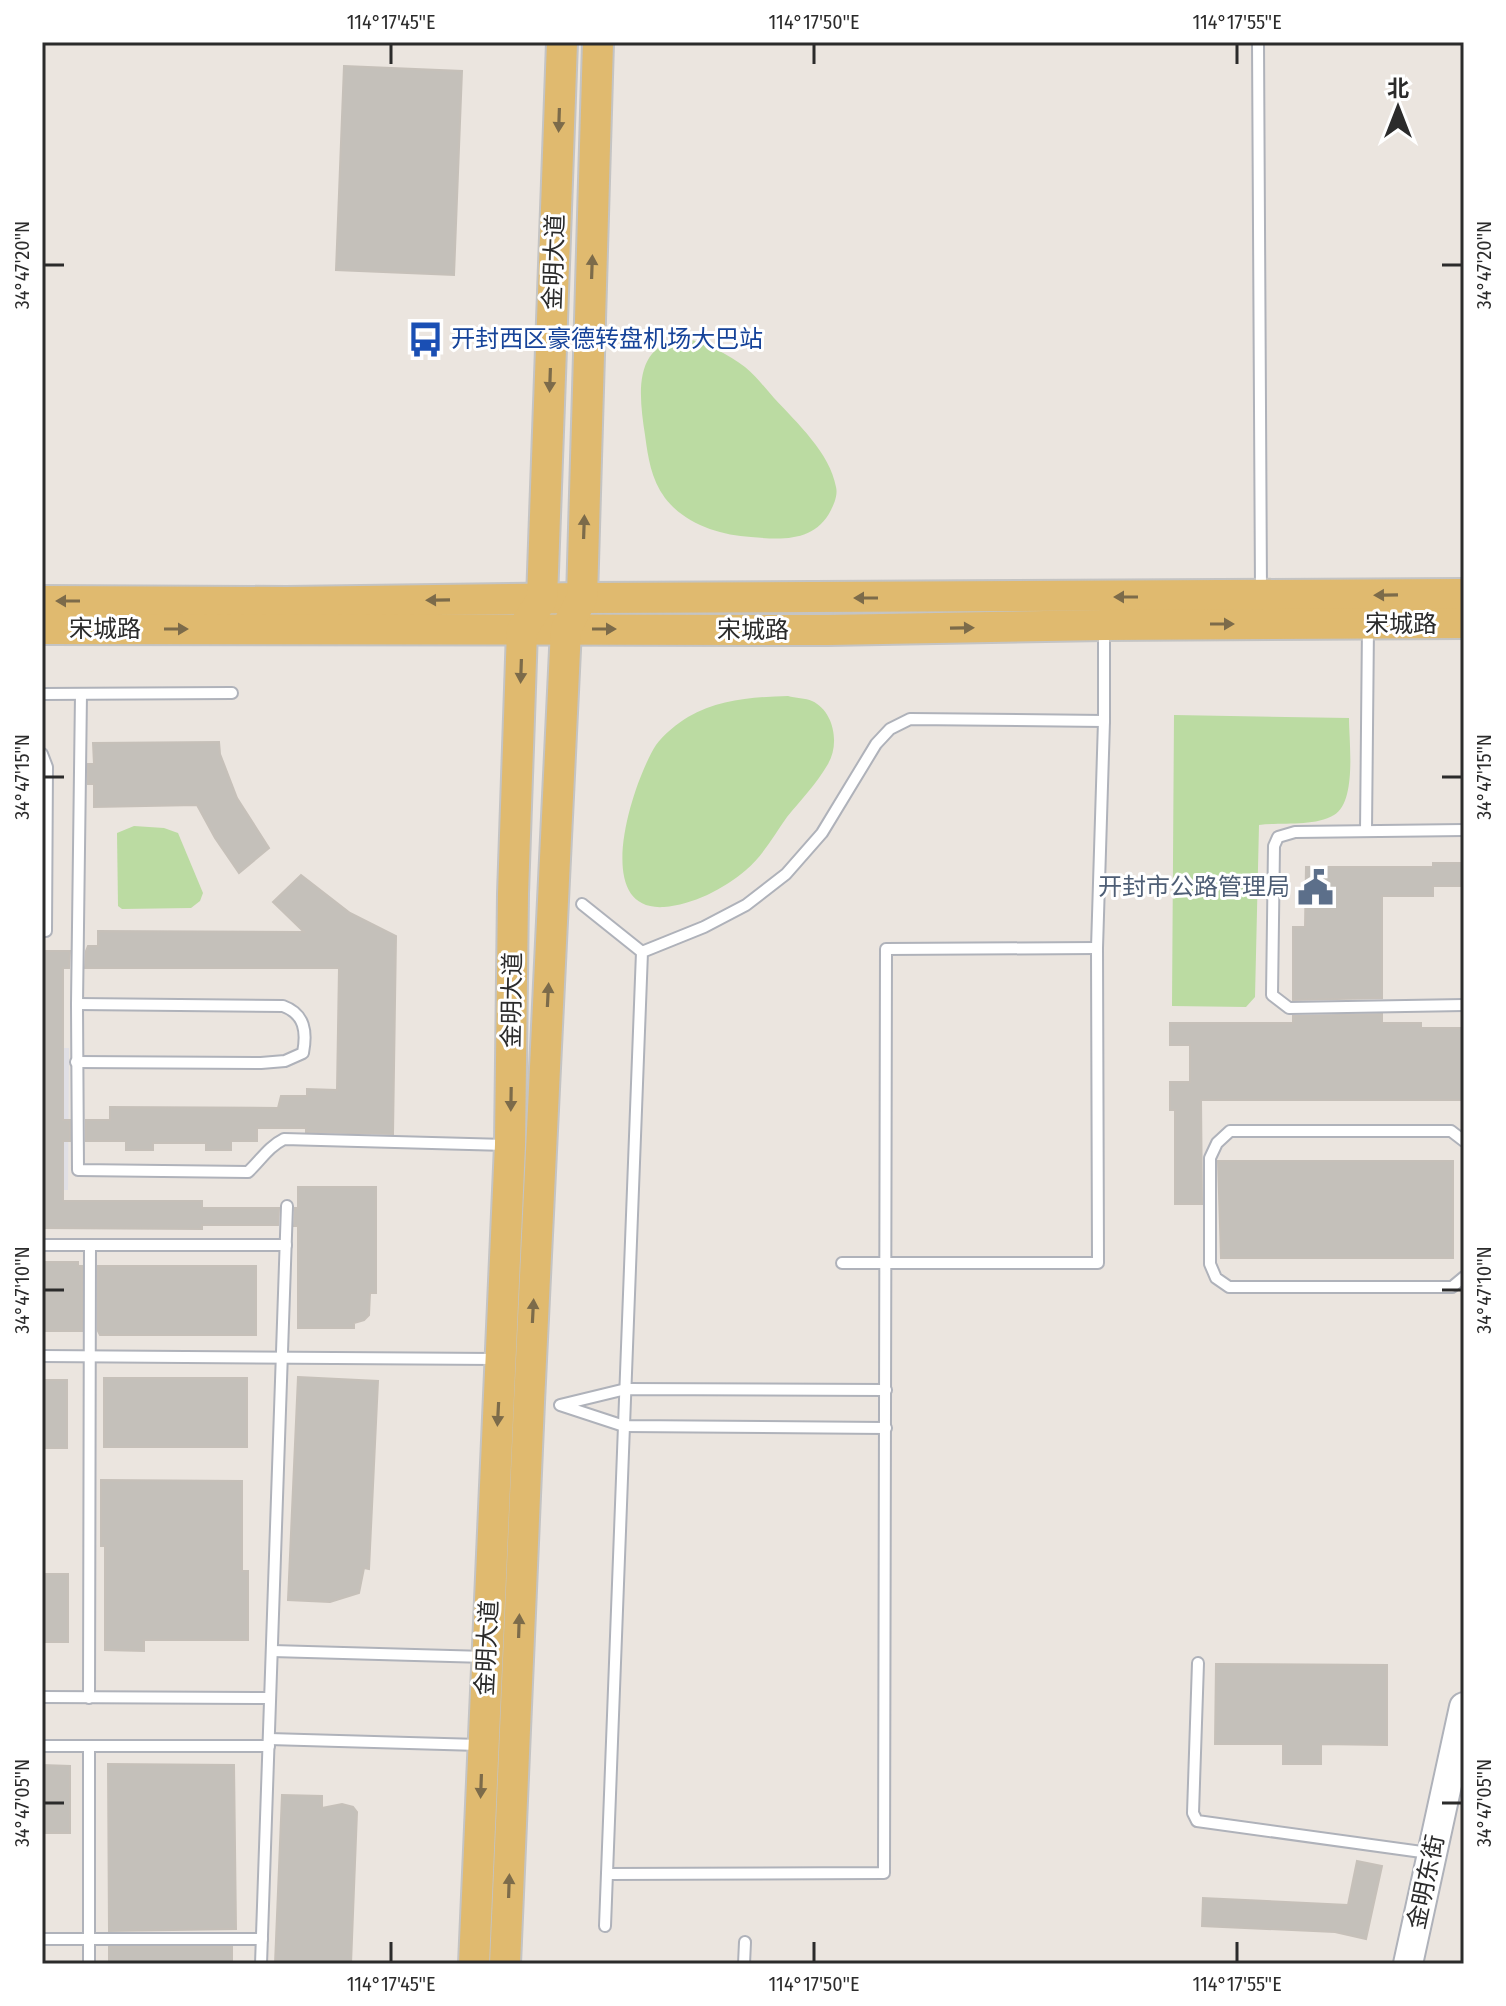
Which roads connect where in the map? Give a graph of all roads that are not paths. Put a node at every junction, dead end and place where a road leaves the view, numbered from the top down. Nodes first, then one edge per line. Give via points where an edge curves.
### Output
1 (562, 42) edge
2 (598, 42) edge
3 (1258, 42) edge
4 (1464, 594) edge
5 (1261, 597) junction
6 (582, 598) junction
7 (542, 599) junction
8 (42, 601) edge
9 (1464, 623) edge
10 (1368, 624) junction
11 (1104, 625) junction
12 (42, 629) edge
13 (566, 629) junction
14 (522, 630) junction
15 (232, 693) dead end
16 (42, 694) edge
17 (81, 694) junction
18 (1104, 721) junction
19 (42, 754) edge
20 (1464, 830) edge
21 (1366, 831) junction
22 (582, 904) dead end
23 (42, 931) edge
24 (1097, 948) junction
25 (642, 952) junction
26 (77, 1004) junction
27 (1464, 1005) edge
28 (76, 1062) junction
29 (1464, 1141) edge
30 (510, 1145) junction
31 (287, 1206) dead end
32 (42, 1245) edge
33 (90, 1245) junction
34 (286, 1245) junction
35 (842, 1263) dead end
36 (887, 1263) junction
37 (1464, 1277) edge
38 (282, 1355) junction
39 (42, 1356) edge
40 (90, 1356) junction
41 (501, 1359) junction
42 (626, 1389) junction
43 (886, 1390) junction
44 (529, 1402) junction
45 (560, 1405) junction
46 (624, 1426) junction
47 (886, 1428) junction
48 (272, 1651) junction
49 (486, 1657) junction
50 (1198, 1663) dead end
51 (42, 1697) edge
52 (89, 1698) junction
53 (270, 1698) junction
54 (1464, 1707) edge
55 (269, 1743) junction
56 (483, 1745) junction
57 (42, 1746) edge
58 (89, 1746) junction
59 (1432, 1853) junction
60 (607, 1874) junction
61 (605, 1926) dead end
62 (42, 1939) edge
63 (89, 1939) junction
64 (262, 1939) junction
65 (745, 1942) dead end
66 (89, 1964) edge
67 (261, 1964) edge
68 (474, 1964) edge
69 (505, 1964) edge
70 (744, 1964) edge
71 (1408, 1964) edge

1 -> 7 main road, 金明大道
6 -> 2 main road, 金明大道
3 - 5 lane
4 -> 5 main road, 宋城路
5 -> 6 main road, 宋城路
6 - 7 main road, 宋城路
6 - 13 main road, 金明大道
7 -> 8 main road, 宋城路
7 - 14 main road
9 - 10 main road, 宋城路
11 -> 10 main road, 宋城路
10 - 21 lane
13 -> 11 main road, 宋城路
11 - 18 lane
12 -> 14 main road, 宋城路
13 - 14 main road, 宋城路
44 -> 13 main road, 金明大道
14 -> 30 main road, 金明大道
15 - 17 lane
16 - 17 lane
17 - 26 lane
18 - 24 lane
18 - 25 lane via 910,719 876,744 822,833 786,874 746,905
19 - 23 lane via 47,767
20 - 21 lane
21 - 27 lane via 1278,837 1272,995 1289,1008
22 - 25 lane
24 - 36 lane via 886,949
24 - 36 lane via 1098,1263
25 - 42 lane
26 - 28 lane
26 - 28 lane via 283,1006 299,1015 305,1043 303,1053 273,1062
28 - 30 lane via 78,1170 248,1172 284,1139
29 - 37 lane via 1451,1131 1230,1131 1210,1158 1210,1264 1216,1278 1229,1287 1452,1287
30 - 41 main road, 金明大道
31 - 34 lane
32 - 33 lane
33 - 34 lane
33 - 40 lane
34 - 38 lane
35 - 36 lane
36 - 43 lane
38 - 40 lane
38 - 41 lane
38 - 48 lane
39 - 40 lane
40 - 52 lane
41 -> 49 main road, 金明大道
42 - 43 lane
42 - 45 lane
42 - 46 lane
43 - 47 lane
44 - 45 lane
69 -> 44 main road, 金明大道
45 - 46 lane
46 - 47 lane
46 - 60 lane
47 - 60 lane via 884,1873
48 - 49 lane
48 - 53 lane
49 - 56 main road, 金明大道
50 - 59 lane via 1193,1813 1197,1821
51 - 52 lane
52 - 53 lane
53 - 55 lane
54 - 59 street, 金明东街
55 - 56 lane
55 - 58 lane
55 - 64 lane
56 -> 68 main road, 金明大道
57 - 58 lane
58 - 63 lane
59 - 71 street, 金明东街
60 - 61 lane
62 - 63 lane
63 - 64 lane
63 - 66 lane
64 - 67 lane
65 - 70 lane

